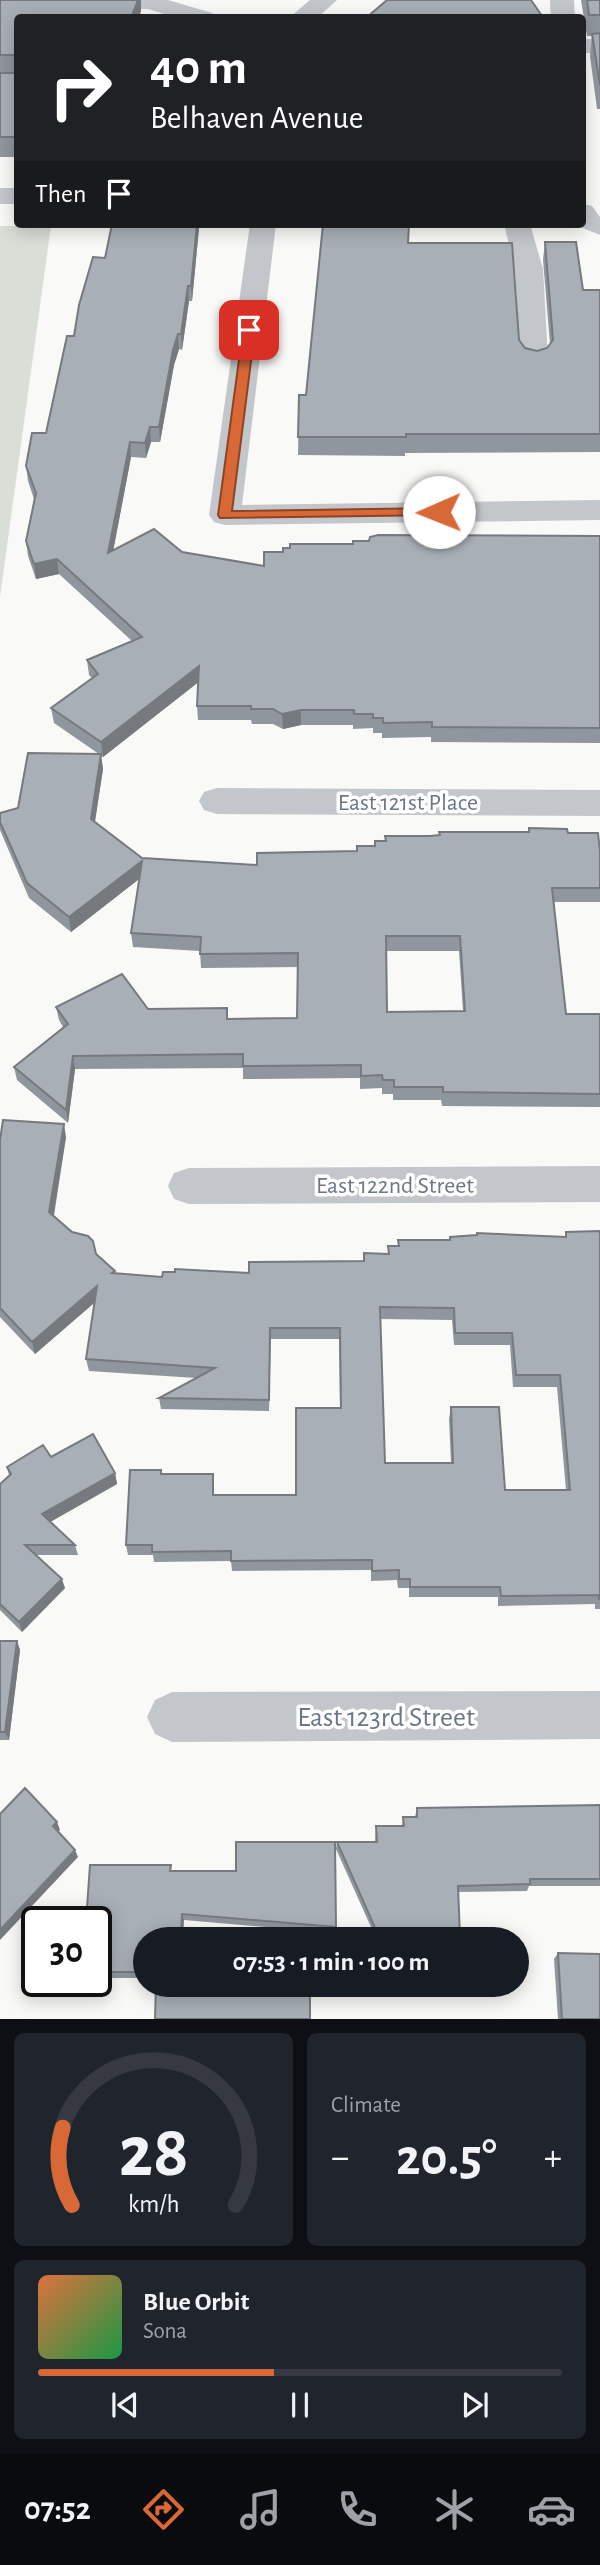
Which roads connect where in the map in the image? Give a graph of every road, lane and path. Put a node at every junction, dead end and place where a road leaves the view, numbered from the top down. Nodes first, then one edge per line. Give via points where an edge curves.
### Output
1 (65, 0) edge
2 (326, 0) edge
3 (191, 14) edge
4 (307, 14) edge
5 (262, 228) edge
6 (518, 228) edge
7 (534, 358) edge
8 (600, 510) edge
9 (217, 801) dead end
10 (600, 803) edge
11 (600, 1184) edge
12 (189, 1186) dead end
13 (600, 1715) edge
14 (172, 1717) dead end

1 - 3 street via 149,2
2 - 4 street
5 - 8 street via 225,515
6 - 7 street via 529,269
9 - 10 street, East 121st Place
11 - 12 street, East 122nd Street
13 - 14 street, East 123rd Street

